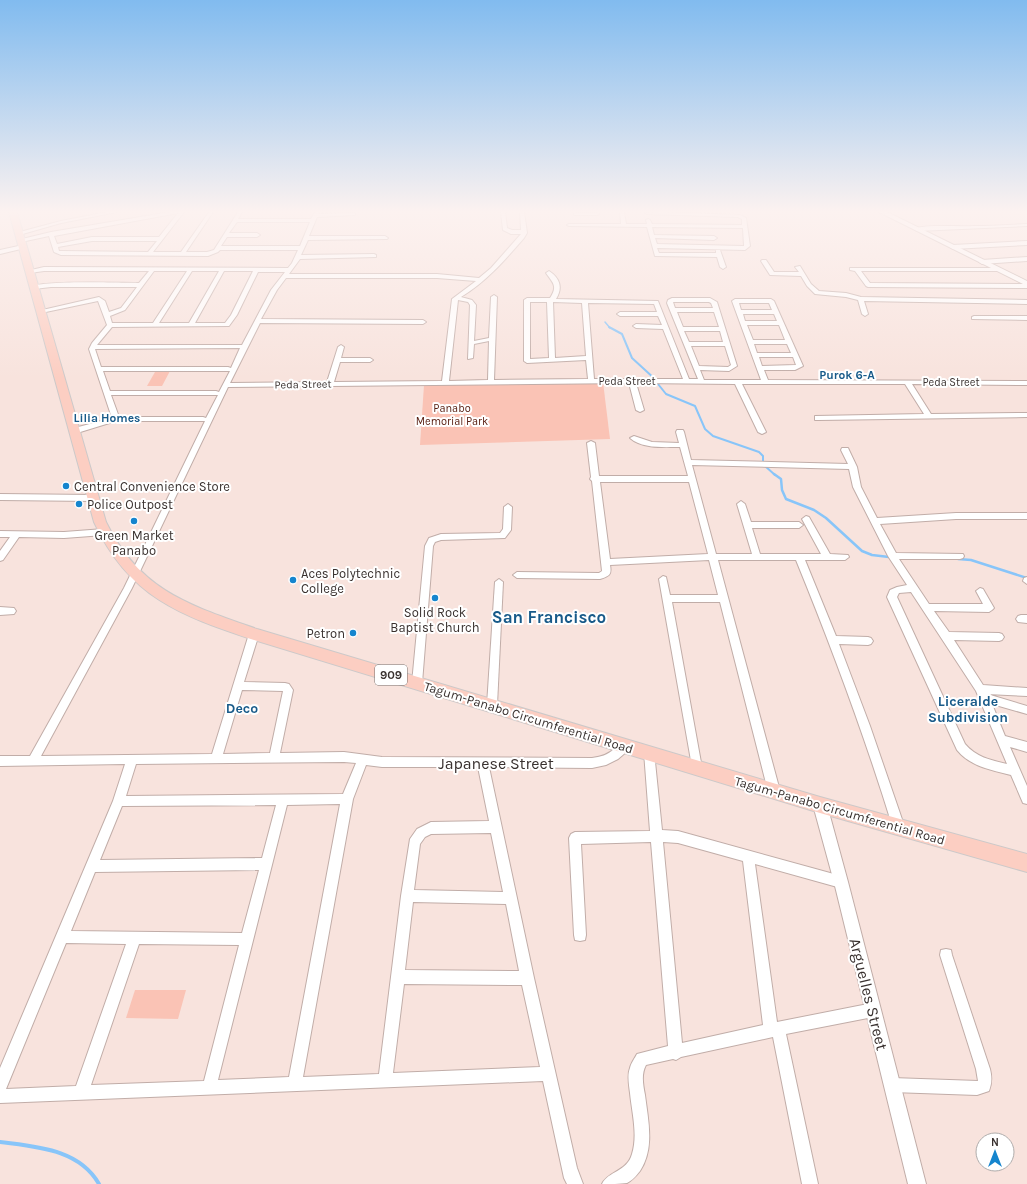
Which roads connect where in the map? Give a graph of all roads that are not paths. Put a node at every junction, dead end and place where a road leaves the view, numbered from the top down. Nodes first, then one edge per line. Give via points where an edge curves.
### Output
1 (29, 267) edge
2 (291, 267) edge
3 (494, 267) edge
4 (768, 267) edge
5 (798, 267) dead end
6 (993, 267) edge
7 (153, 269) junction
8 (191, 269) junction
9 (223, 269) junction
10 (257, 269) junction
11 (289, 270) junction
12 (998, 270) junction
13 (30, 271) junction
14 (549, 273) dead end
15 (802, 274) junction
16 (284, 276) junction
17 (480, 280) junction
18 (1026, 284) edge
19 (141, 285) junction
20 (34, 286) junction
21 (494, 297) dead end
22 (456, 298) junction
23 (861, 299) junction
24 (551, 300) junction
25 (585, 301) junction
26 (1027, 302) edge
27 (673, 310) junction
28 (717, 310) junction
29 (41, 311) junction
30 (740, 312) junction
31 (776, 312) junction
32 (620, 314) dead end
33 (661, 314) junction
34 (865, 314) dead end
35 (107, 315) junction
36 (974, 318) dead end
37 (1027, 318) edge
38 (258, 322) junction
39 (423, 322) dead end
40 (744, 323) junction
41 (781, 323) junction
42 (110, 325) junction
43 (155, 325) junction
44 (191, 325) junction
45 (636, 326) dead end
46 (666, 327) junction
47 (681, 329) junction
48 (723, 329) junction
49 (492, 340) junction
50 (750, 342) junction
51 (790, 342) junction
52 (471, 343) junction
53 (687, 344) junction
54 (727, 344) junction
55 (240, 346) dead end
56 (93, 347) junction
57 (341, 347) dead end
58 (755, 354) junction
59 (795, 354) junction
60 (470, 358) dead end
61 (590, 358) junction
62 (337, 360) junction
63 (370, 360) dead end
64 (552, 360) junction
65 (697, 368) junction
66 (760, 368) junction
67 (99, 369) junction
68 (228, 369) dead end
69 (591, 381) junction
70 (632, 382) junction
71 (687, 382) junction
72 (702, 382) junction
73 (738, 382) junction
74 (765, 382) junction
75 (907, 382) junction
76 (446, 383) junction
77 (491, 383) junction
78 (1027, 383) edge
79 (330, 384) junction
80 (227, 385) junction
81 (107, 392) junction
82 (216, 393) dead end
83 (640, 410) dead end
84 (1027, 415) edge
85 (929, 416) junction
86 (818, 418) dead end
87 (116, 419) junction
88 (203, 419) dead end
89 (74, 431) junction
90 (680, 432) dead end
91 (762, 432) dead end
92 (634, 438) dead end
93 (591, 443) dead end
94 (684, 445) junction
95 (845, 450) dead end
96 (688, 462) junction
97 (853, 467) junction
98 (692, 478) junction
99 (594, 479) junction
100 (0, 498) edge
101 (93, 498) junction
102 (741, 504) dead end
103 (508, 507) dead end
104 (1027, 516) edge
105 (806, 519) dead end
106 (875, 521) junction
107 (747, 525) junction
108 (799, 525) dead end
109 (104, 532) junction
110 (0, 534) edge
111 (16, 535) junction
112 (892, 556) junction
113 (960, 556) dead end
114 (713, 557) junction
115 (757, 557) junction
116 (827, 557) junction
117 (845, 557) dead end
118 (0, 558) edge
119 (799, 558) junction
120 (606, 562) junction
121 (135, 574) junction
122 (516, 575) dead end
123 (663, 579) dead end
124 (499, 582) dead end
125 (913, 588) junction
126 (980, 591) dead end
127 (666, 598) junction
128 (723, 598) junction
129 (926, 607) junction
130 (0, 611) edge
131 (11, 611) dead end
132 (254, 634) junction
133 (946, 636) junction
134 (999, 636) dead end
135 (834, 640) junction
136 (868, 641) dead end
137 (417, 683) junction
138 (238, 686) junction
139 (1027, 692) edge
140 (982, 694) junction
141 (492, 706) junction
142 (1027, 710) edge
143 (1002, 740) junction
144 (624, 745) junction
145 (1027, 747) edge
146 (649, 752) junction
147 (274, 758) junction
148 (216, 759) junction
149 (33, 760) junction
150 (132, 760) junction
151 (363, 760) junction
152 (0, 761) edge
153 (482, 764) junction
154 (697, 768) junction
155 (1014, 771) junction
156 (774, 791) junction
157 (282, 799) junction
158 (348, 799) junction
159 (1027, 799) edge
160 (119, 801) junction
161 (820, 805) junction
162 (495, 827) junction
163 (899, 828) junction
164 (655, 836) junction
165 (748, 857) junction
166 (1027, 863) edge
167 (266, 864) junction
168 (92, 866) junction
169 (841, 882) junction
170 (407, 896) junction
171 (510, 898) junction
172 (580, 935) dead end
173 (62, 937) junction
174 (135, 938) junction
175 (246, 938) junction
176 (946, 955) dead end
177 (398, 977) junction
178 (526, 978) junction
179 (873, 1010) junction
180 (774, 1029) junction
181 (676, 1053) junction
182 (548, 1074) junction
183 (385, 1080) junction
184 (295, 1084) junction
185 (0, 1085) edge
186 (892, 1085) junction
187 (209, 1088) junction
188 (81, 1094) junction
189 (0, 1096) edge
190 (575, 1184) edge
191 (610, 1184) edge
192 (810, 1184) edge
193 (917, 1184) edge

1 - 13 main road, Tagum-Panabo Circumferential Road / 909
2 - 11 street
3 - 17 street
4 - 15 street via 772,274
5 - 15 street
6 - 12 street
7 - 8 street
7 - 13 street
7 - 19 street
8 - 9 street
8 - 43 street
9 - 10 street
9 - 44 street
10 - 11 street
10 - 44 street via 234,315 226,325
11 - 16 street
12 - 18 street
12 - 18 street via 854,269 868,285
13 - 20 main road, Tagum-Panabo Circumferential Road / 909
14 - 24 street via 555,279 557,288 557,294
15 - 23 street via 817,293
16 - 17 street via 437,276
16 - 38 street
17 - 22 street
19 - 20 street
19 - 35 street via 122,310
20 - 29 main road, Tagum-Panabo Circumferential Road / 909
21 - 49 street
22 - 52 street via 473,304
22 - 76 street
23 - 26 street
23 - 34 street
24 - 25 street
24 - 64 street
24 - 64 street via 526,300 527,361
25 - 33 street via 656,302
25 - 61 street
27 - 28 street
27 - 28 street via 670,301 712,300
27 - 47 street
28 - 48 street
29 - 35 street via 99,299
29 - 89 main road, Tagum-Panabo Circumferential Road / 909
30 - 31 street
30 - 31 street via 736,300 771,301
30 - 40 street
31 - 41 street
32 - 33 street
33 - 46 street
35 - 42 street
36 - 37 street
38 - 39 street
38 - 80 street
40 - 41 street
40 - 50 street
41 - 51 street
42 - 43 street
42 - 56 street
43 - 44 street
45 - 46 street
46 - 71 street
47 - 48 street
47 - 53 street
48 - 54 street
49 - 52 street
49 - 77 street
50 - 51 street
50 - 58 street
51 - 59 street
52 - 60 street
53 - 54 street
53 - 65 street
54 - 65 street via 734,368
55 - 56 street
56 - 67 street
57 - 62 street
58 - 59 street
58 - 66 street
59 - 66 street via 800,366 798,368
61 - 64 street
61 - 69 street
62 - 63 street
62 - 79 street
65 - 72 street
66 - 74 street
67 - 68 street
67 - 81 street
69 - 70 street, Peda Street
69 - 77 street, Peda Street
70 - 71 street, Peda Street
70 - 83 street
71 - 72 street, Peda Street
72 - 73 street, Peda Street
73 - 74 street, Peda Street
73 - 91 street
74 - 75 street, Peda Street
75 - 78 street, Peda Street
75 - 85 street
76 - 77 street, Peda Street
76 - 79 street, Peda Street
79 - 80 street, Peda Street
80 - 121 street
81 - 82 street
81 - 87 street
84 - 85 street
85 - 86 street
87 - 88 street
87 - 89 street
89 - 101 main road, Tagum-Panabo Circumferential Road / 909
90 - 94 street
92 - 94 street via 653,445
93 - 99 street
94 - 96 street
95 - 97 street
96 - 97 street
96 - 98 street
97 - 106 street via 857,487
98 - 99 street
98 - 114 street
99 - 120 street
100 - 101 street
101 - 109 main road, Tagum-Panabo Circumferential Road / 909
102 - 107 street
103 - 137 street via 506,530 502,536 441,537 432,540 429,546
104 - 106 street via 956,516
105 - 116 street
106 - 112 street
107 - 108 street
107 - 115 street
109 - 111 street via 83,535
109 - 121 main road, Tagum-Panabo Circumferential Road / 909
110 - 111 street
111 - 118 street
112 - 113 street
112 - 125 street
114 - 115 street
114 - 120 street
114 - 128 street
115 - 119 street
116 - 117 street
116 - 119 street
119 - 135 street
120 - 122 street via 607,573 600,576
121 - 132 main road, Tagum-Panabo Circumferential Road / 909 via 165,598
121 - 149 street
123 - 127 street
124 - 141 street
125 - 129 street
125 - 155 street via 897,590 892,596 961,747 969,757 977,761
126 - 129 street via 989,608
127 - 128 street
127 - 154 street
128 - 156 street
129 - 133 street
130 - 131 street
132 - 137 main road, Tagum-Panabo Circumferential Road / 909
132 - 138 street
133 - 134 street
133 - 140 street
135 - 136 street
135 - 163 street via 877,756
137 - 141 main road, Tagum-Panabo Circumferential Road / 909
138 - 147 street via 279,686 288,690
138 - 148 street
139 - 140 street
140 - 142 street
140 - 143 street
141 - 144 main road, Tagum-Panabo Circumferential Road / 909
143 - 145 street
143 - 155 street
144 - 146 main road, Tagum-Panabo Circumferential Road / 909
144 - 153 street, Japanese Street via 611,758 596,762
146 - 154 main road, Tagum-Panabo Circumferential Road / 909
146 - 164 street
147 - 148 street, Japanese Street
147 - 151 street, Japanese Street via 344,757
148 - 150 street, Japanese Street
149 - 150 street, Japanese Street
149 - 152 street, Japanese Street
150 - 160 street
151 - 153 street, Japanese Street
151 - 158 street
153 - 162 street
154 - 156 main road, Tagum-Panabo Circumferential Road / 909
155 - 159 street
156 - 161 main road, Tagum-Panabo Circumferential Road / 909
157 - 158 street
157 - 160 street
157 - 167 street
158 - 184 street
160 - 168 street
161 - 163 main road, Tagum-Panabo Circumferential Road / 909
161 - 169 street, Arguelles Street
162 - 170 street via 423,830 414,842
162 - 171 street
163 - 166 main road, Tagum-Panabo Circumferential Road / 909
164 - 165 street via 678,837
164 - 172 street via 575,838
164 - 181 street
165 - 169 street
165 - 180 street
167 - 168 street
167 - 175 street
168 - 173 street
169 - 179 street, Arguelles Street
170 - 171 street
170 - 177 street
171 - 178 street
173 - 174 street
173 - 185 street
174 - 175 street
174 - 188 street
175 - 187 street
176 - 186 street via 983,1069 984,1086 977,1088
177 - 178 street
177 - 183 street
178 - 182 street
179 - 180 street
179 - 186 street, Arguelles Street
180 - 181 street
180 - 192 street
181 - 191 street via 642,1059 639,1062 636,1079 641,1122 639,1161 618,1182
182 - 183 street
182 - 190 street via 569,1168
183 - 184 street
184 - 187 street
186 - 193 street, Arguelles Street
187 - 188 street
188 - 189 street

